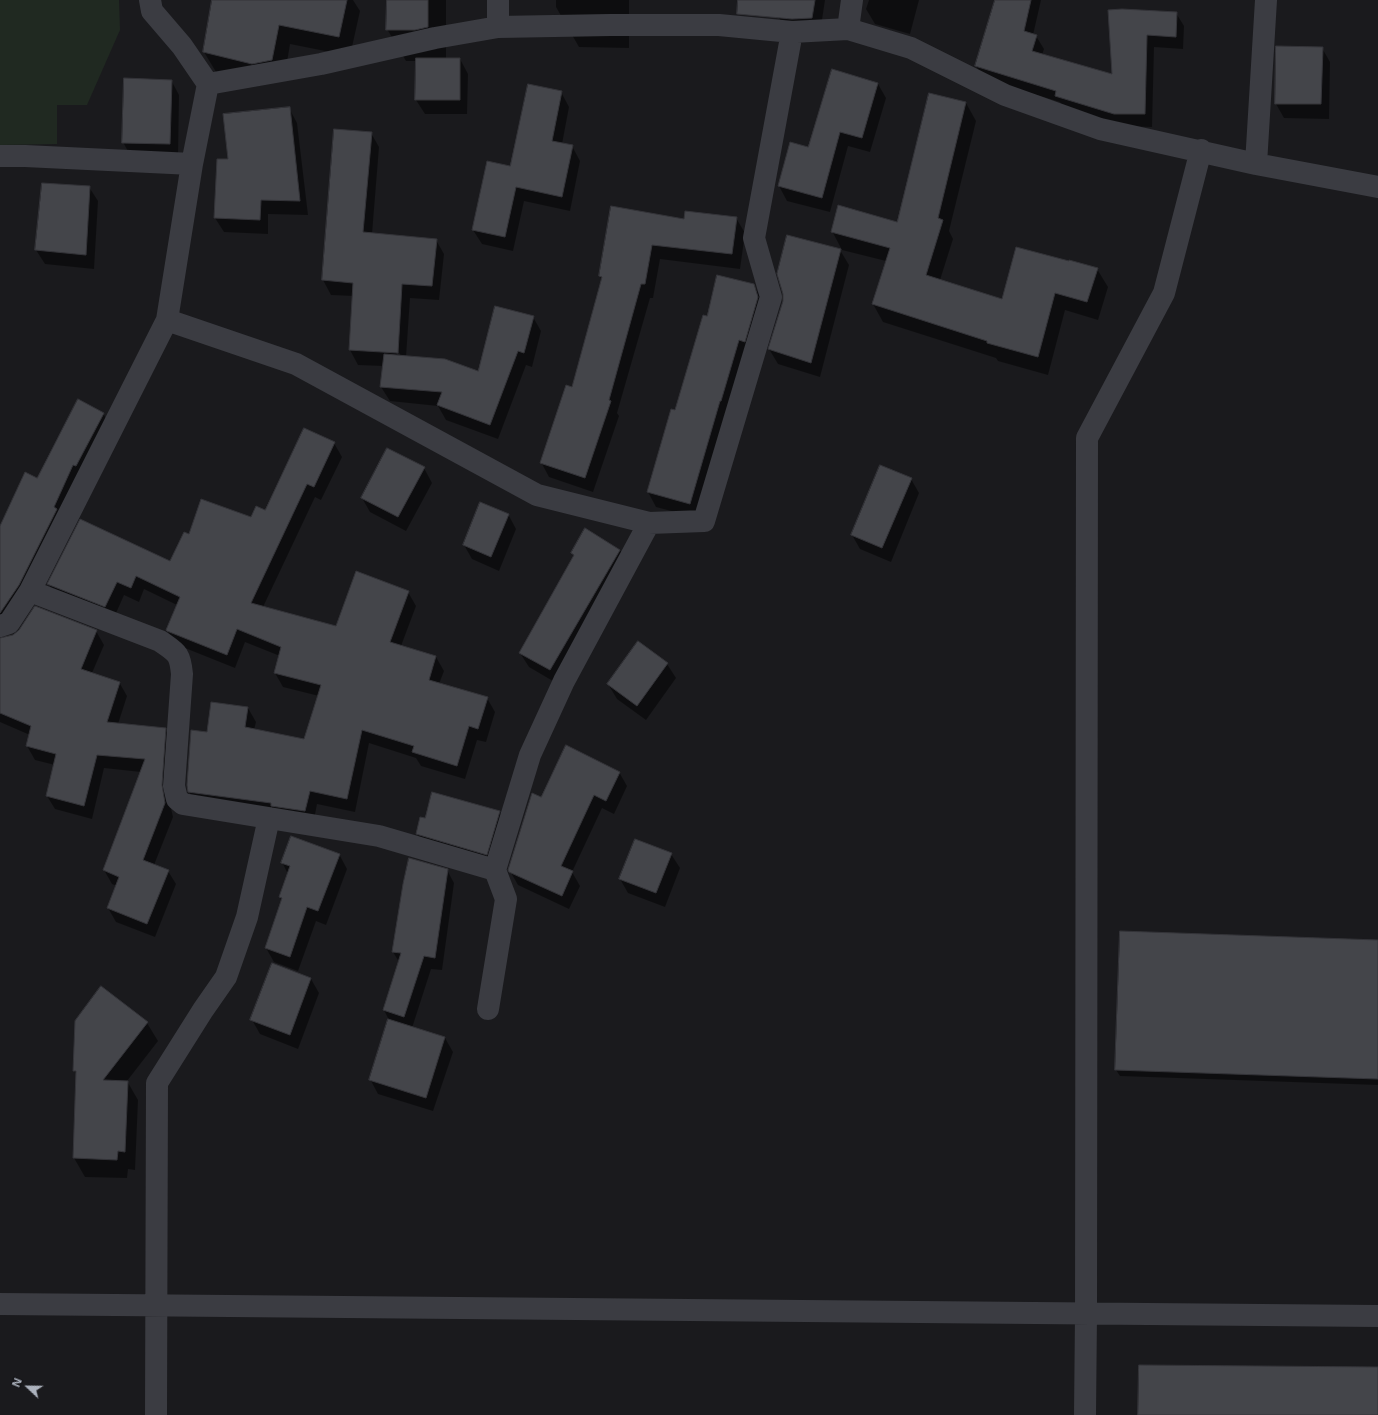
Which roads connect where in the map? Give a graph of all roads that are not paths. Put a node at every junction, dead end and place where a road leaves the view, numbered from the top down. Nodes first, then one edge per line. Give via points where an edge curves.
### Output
1 (150, 0) edge
2 (498, 0) edge
3 (852, 0) edge
4 (1266, 0) edge
5 (498, 27) junction
6 (848, 29) junction
7 (792, 32) junction
8 (208, 84) junction
9 (1201, 150) junction
10 (0, 156) edge
11 (192, 164) junction
12 (1256, 164) junction
13 (1378, 187) edge
14 (167, 320) junction
15 (649, 523) junction
16 (30, 591) junction
17 (0, 626) edge
18 (269, 818) junction
19 (495, 870) junction
20 (488, 1009) dead end
21 (0, 1304) edge
22 (156, 1307) junction
23 (1086, 1314) junction
24 (1378, 1316) edge
25 (156, 1415) edge
26 (1085, 1415) edge

1 - 8 street via 152,11 182,46
2 - 5 street
3 - 6 street
4 - 12 street
5 - 7 street via 719,25
5 - 8 street via 435,38 321,64
6 - 7 street
6 - 9 street via 911,48 1005,95 1100,129
7 - 15 street via 754,238 771,297 704,521
8 - 11 street
9 - 12 street
9 - 23 street via 1164,293 1087,438
10 - 11 street
11 - 14 street
12 - 13 street
14 - 15 street via 296,364 537,494
14 - 16 street
15 - 19 street via 564,682 530,755
16 - 17 street via 9,623
16 - 18 street via 160,641 175,652 181,660 182,674 174,786 177,799 183,804
18 - 19 street via 379,836
18 - 22 street via 247,917 226,977 157,1083
19 - 20 street via 506,898
21 - 22 street
22 - 23 street
22 - 25 street
23 - 24 street
23 - 26 street

